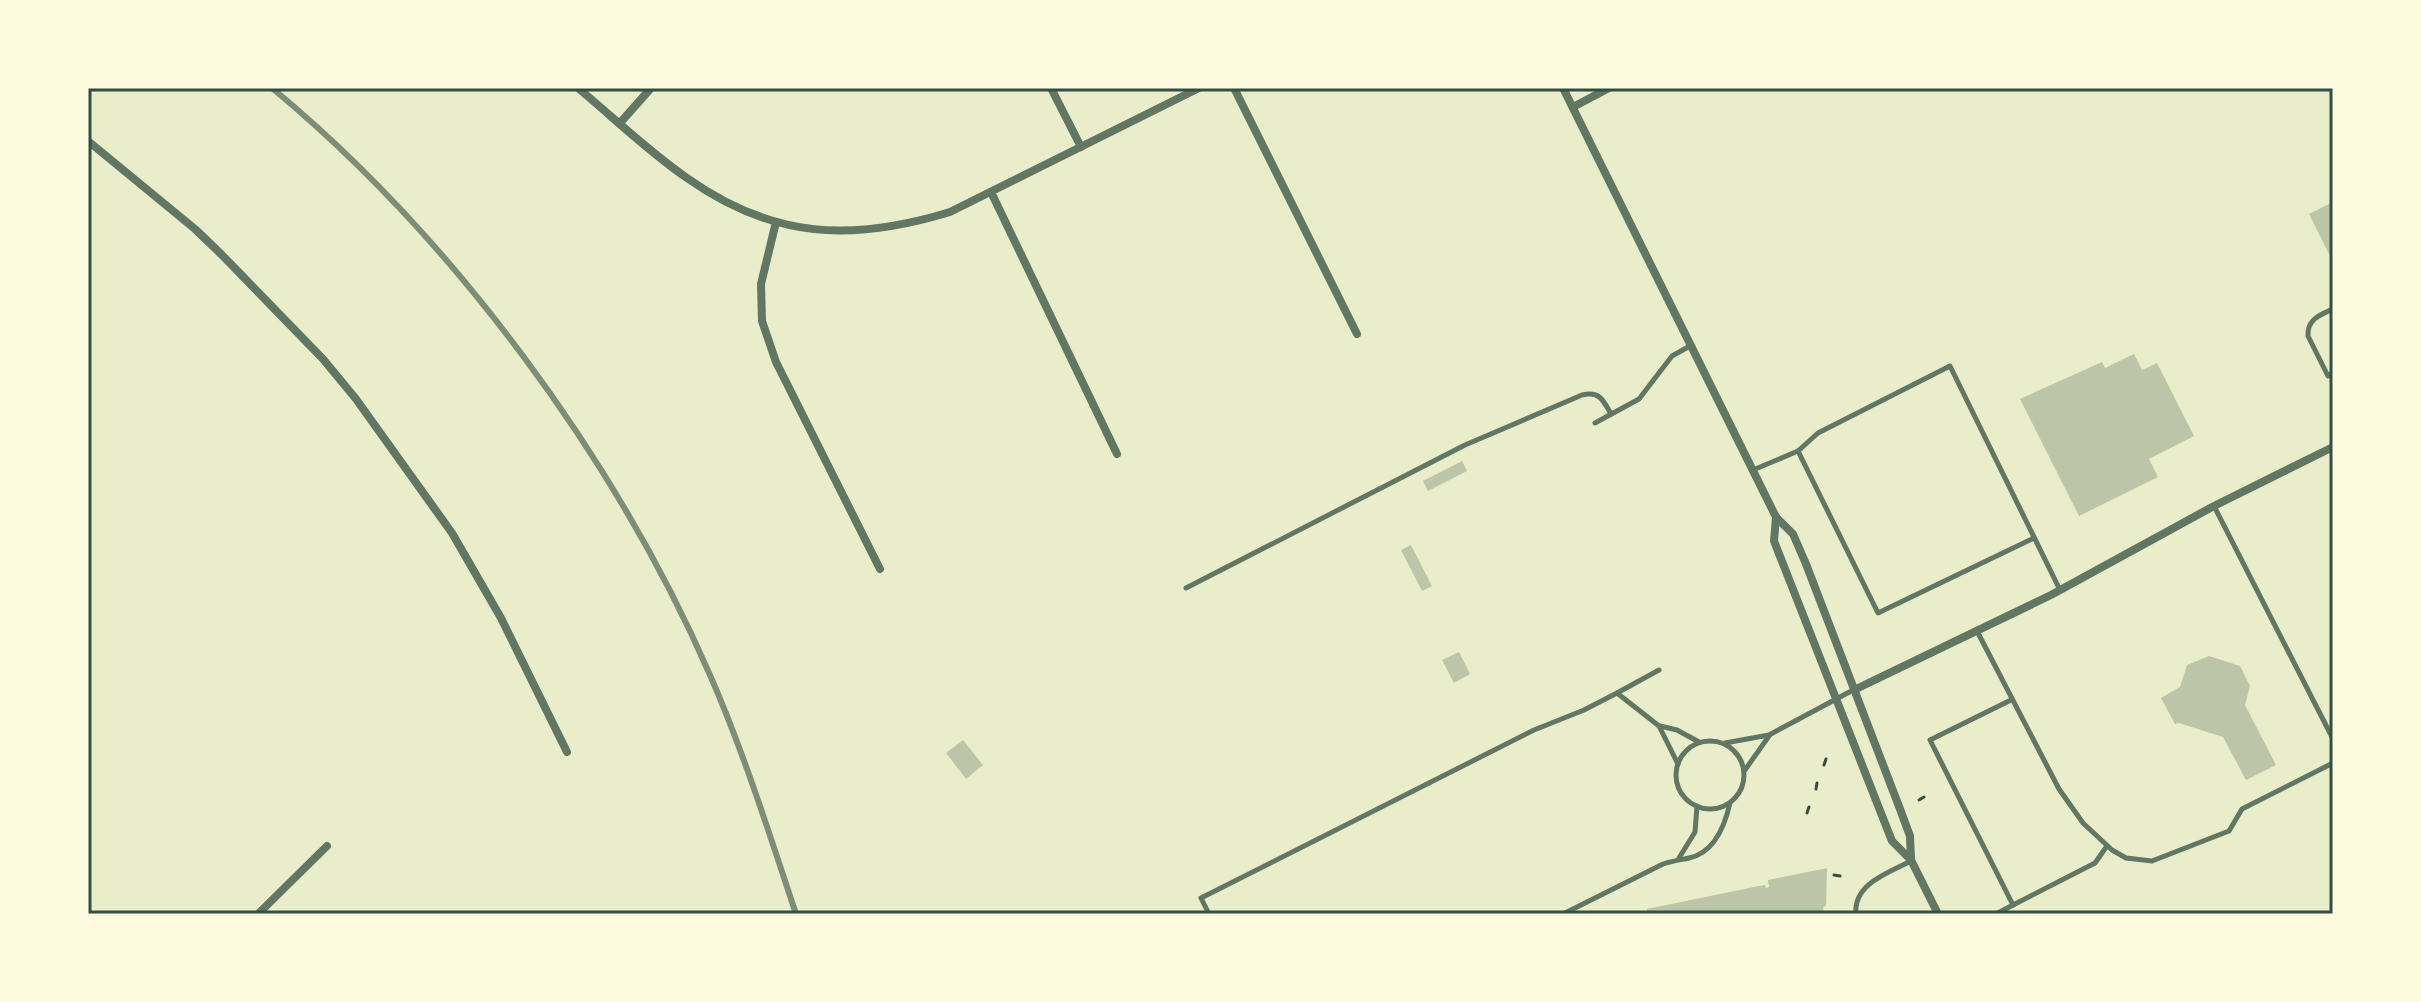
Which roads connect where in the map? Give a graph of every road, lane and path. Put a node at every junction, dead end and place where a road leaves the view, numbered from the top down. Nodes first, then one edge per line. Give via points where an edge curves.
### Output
1 (578, 88) edge
2 (651, 88) edge
3 (1051, 88) edge
4 (1199, 88) edge
5 (1234, 88) edge
6 (1563, 88) edge
7 (1609, 88) edge
8 (1573, 107) junction
9 (620, 123) junction
10 (88, 141) edge
11 (1081, 147) junction
12 (991, 192) junction
13 (776, 222) junction
14 (2333, 309) edge
15 (1357, 334) dead end
16 (1691, 346) junction
17 (2333, 373) edge
18 (1611, 414) junction
19 (1595, 423) dead end
20 (2333, 447) edge
21 (1798, 451) junction
22 (1117, 454) dead end
23 (1753, 470) junction
24 (2214, 506) junction
25 (1776, 517) junction
26 (2034, 538) junction
27 (880, 569) dead end
28 (1186, 588) dead end
29 (2060, 590) junction
30 (1977, 630) junction
31 (1659, 670) dead end
32 (1856, 689) junction
33 (1617, 693) junction
34 (1837, 699) junction
35 (2011, 700) junction
36 (1659, 726) junction
37 (1769, 735) junction
38 (2333, 739) edge
39 (1700, 742) junction
40 (1722, 743) junction
41 (567, 752) dead end
42 (1826, 759) dead end
43 (2333, 763) edge
44 (1678, 764) junction
45 (1824, 765) dead end
46 (1744, 772) junction
47 (1924, 797) dead end
48 (1919, 800) dead end
49 (1730, 803) junction
50 (1697, 806) junction
51 (1809, 807) dead end
52 (1807, 813) dead end
53 (327, 846) dead end
54 (2107, 846) junction
55 (1679, 858) junction
56 (1911, 860) junction
57 (2013, 905) junction
58 (258, 914) edge
59 (1209, 914) edge
60 (1563, 914) edge
61 (1856, 914) edge
62 (1938, 914) edge
63 (1996, 914) edge

1 - 9 street
2 - 9 street
3 - 11 street
4 - 11 street
5 - 15 street
6 - 8 street
7 - 8 street
8 - 16 street
9 - 13 street via 686,178 728,204
10 - 41 street via 222,255 362,407 423,489 483,586
11 - 12 street
12 - 13 street via 950,212 874,231 823,231
12 - 22 street
13 - 27 street via 761,284 762,321 776,362
14 - 17 lane via 2308,329 2328,376
16 - 18 lane via 1672,356 1639,399
16 - 23 street
18 - 19 lane
18 - 28 lane via 1600,395 1582,395 1465,445
20 - 24 street
21 - 23 lane
21 - 26 lane via 1878,613
21 - 26 lane via 1818,433 1950,366
23 - 25 street
24 - 29 street
24 - 38 lane
25 - 32 street via 1793,534
25 - 34 street via 1774,541
26 - 29 lane
29 - 30 street
30 - 32 street
30 - 35 lane
31 - 33 lane
32 - 34 lane
32 - 56 street via 1910,836
33 - 36 lane
33 - 59 lane via 1201,898
34 - 37 lane
34 - 56 street via 1892,841
35 - 54 lane via 2059,789
35 - 57 lane via 1930,740
36 - 39 lane
36 - 44 lane
37 - 40 lane
37 - 46 lane
39 - 40 lane
39 - 44 lane
40 - 46 lane via 1737,754
42 - 45 path
43 - 54 lane via 2242,809 2229,831 2152,861 2126,858
44 - 50 lane via 1681,794
46 - 49 lane via 1742,789
47 - 48 path
49 - 50 lane via 1711,809
49 - 55 lane via 1715,839 1692,857
50 - 55 lane via 1695,832
51 - 52 path
53 - 58 street
54 - 57 lane via 2095,863
55 - 60 lane
56 - 61 lane via 1867,884 1855,903
56 - 62 street
57 - 63 lane

